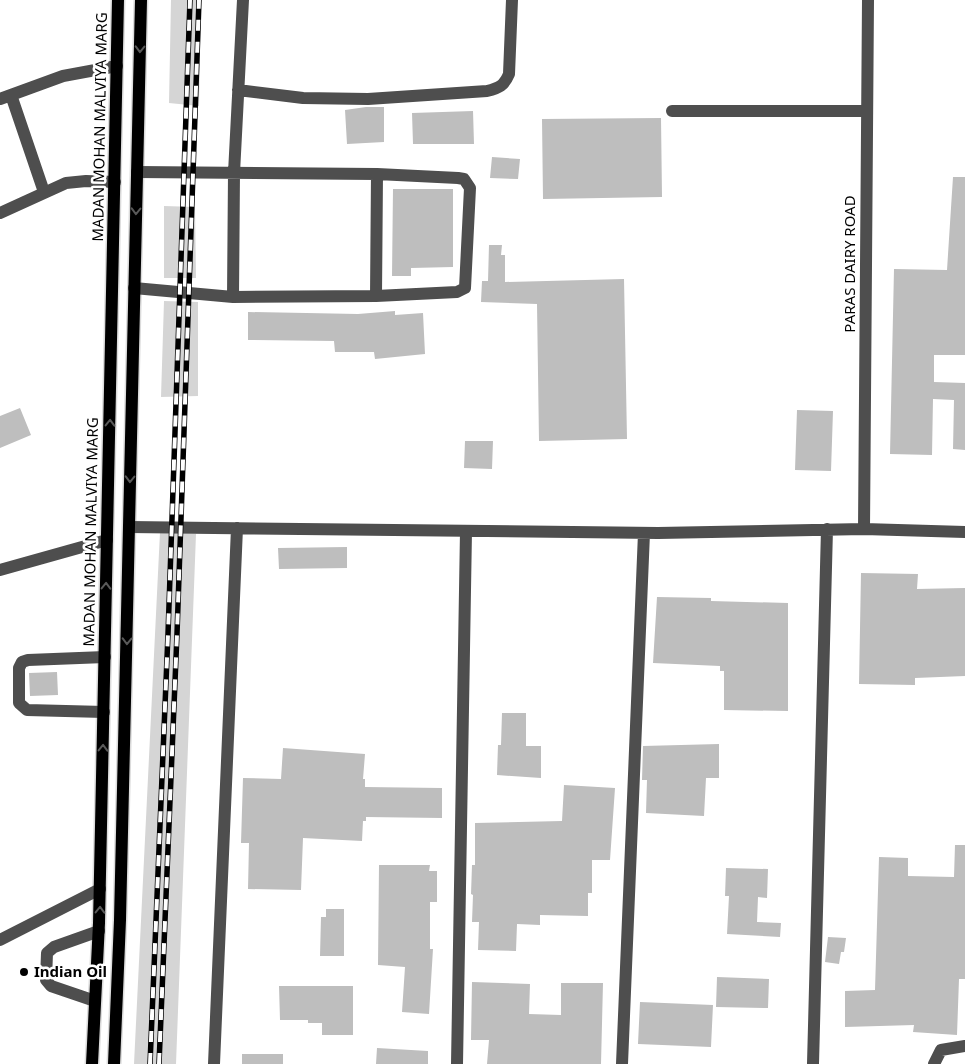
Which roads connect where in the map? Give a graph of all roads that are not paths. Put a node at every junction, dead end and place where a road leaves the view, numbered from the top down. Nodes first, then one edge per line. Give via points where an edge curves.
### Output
1 (118, 0) edge
2 (141, 0) edge
3 (243, 0) edge
4 (512, 0) edge
5 (868, 0) edge
6 (118, 66) junction
7 (238, 90) junction
8 (6, 97) edge
9 (672, 110) dead end
10 (867, 111) junction
11 (137, 172) junction
12 (234, 173) junction
13 (377, 174) junction
14 (115, 182) junction
15 (44, 192) junction
16 (0, 213) edge
17 (134, 288) junction
18 (376, 296) junction
19 (233, 297) junction
20 (129, 527) junction
21 (237, 528) junction
22 (864, 529) junction
23 (826, 530) junction
24 (466, 531) junction
25 (644, 532) junction
26 (965, 532) edge
27 (108, 540) junction
28 (0, 570) edge
29 (105, 657) junction
30 (104, 712) junction
31 (100, 889) junction
32 (99, 931) junction
33 (0, 940) edge
34 (95, 1001) junction
35 (965, 1046) edge
36 (92, 1064) edge
37 (114, 1064) edge
38 (214, 1064) edge
39 (457, 1064) edge
40 (622, 1064) edge
41 (813, 1064) edge
42 (934, 1064) edge

1 - 6 main road, MADAN MOHAN MALVIYA MARG
2 -> 11 main road
3 - 7 street
4 - 7 street via 509,74 505,84 498,88 368,99 303,98
5 - 10 street, PARAS DAIRY ROAD
6 - 8 street via 63,76
6 - 14 main road, MADAN MOHAN MALVIYA MARG
7 - 12 street
8 - 15 street
9 - 10 street
10 - 22 street, PARAS DAIRY ROAD
11 - 12 street
11 -> 17 main road
12 - 13 street
12 - 19 street
13 - 18 street
13 - 18 street via 458,178 464,179 470,188 465,288 457,292
14 - 15 street via 66,183
27 -> 14 main road, MADAN MOHAN MALVIYA MARG
15 - 16 street
17 - 19 street
17 -> 20 main road
18 - 19 street
20 - 21 street
20 -> 37 main road
21 - 24 street
21 - 38 street
22 - 23 street
22 - 26 street
23 - 25 street
23 - 41 street
24 - 25 street
24 - 39 street
25 - 40 street
27 - 28 street
29 -> 27 main road, MADAN MOHAN MALVIYA MARG
29 - 30 main road, MADAN MOHAN MALVIYA MARG
29 - 30 street via 28,660 19,668 20,702 27,710
31 -> 30 main road, MADAN MOHAN MALVIYA MARG
32 -> 31 main road, MADAN MOHAN MALVIYA MARG
31 - 33 street
32 - 34 main road, MADAN MOHAN MALVIYA MARG
32 - 34 street via 54,947 47,953 46,980 51,986
34 - 36 main road, MADAN MOHAN MALVIYA MARG
35 - 42 street via 941,1050

